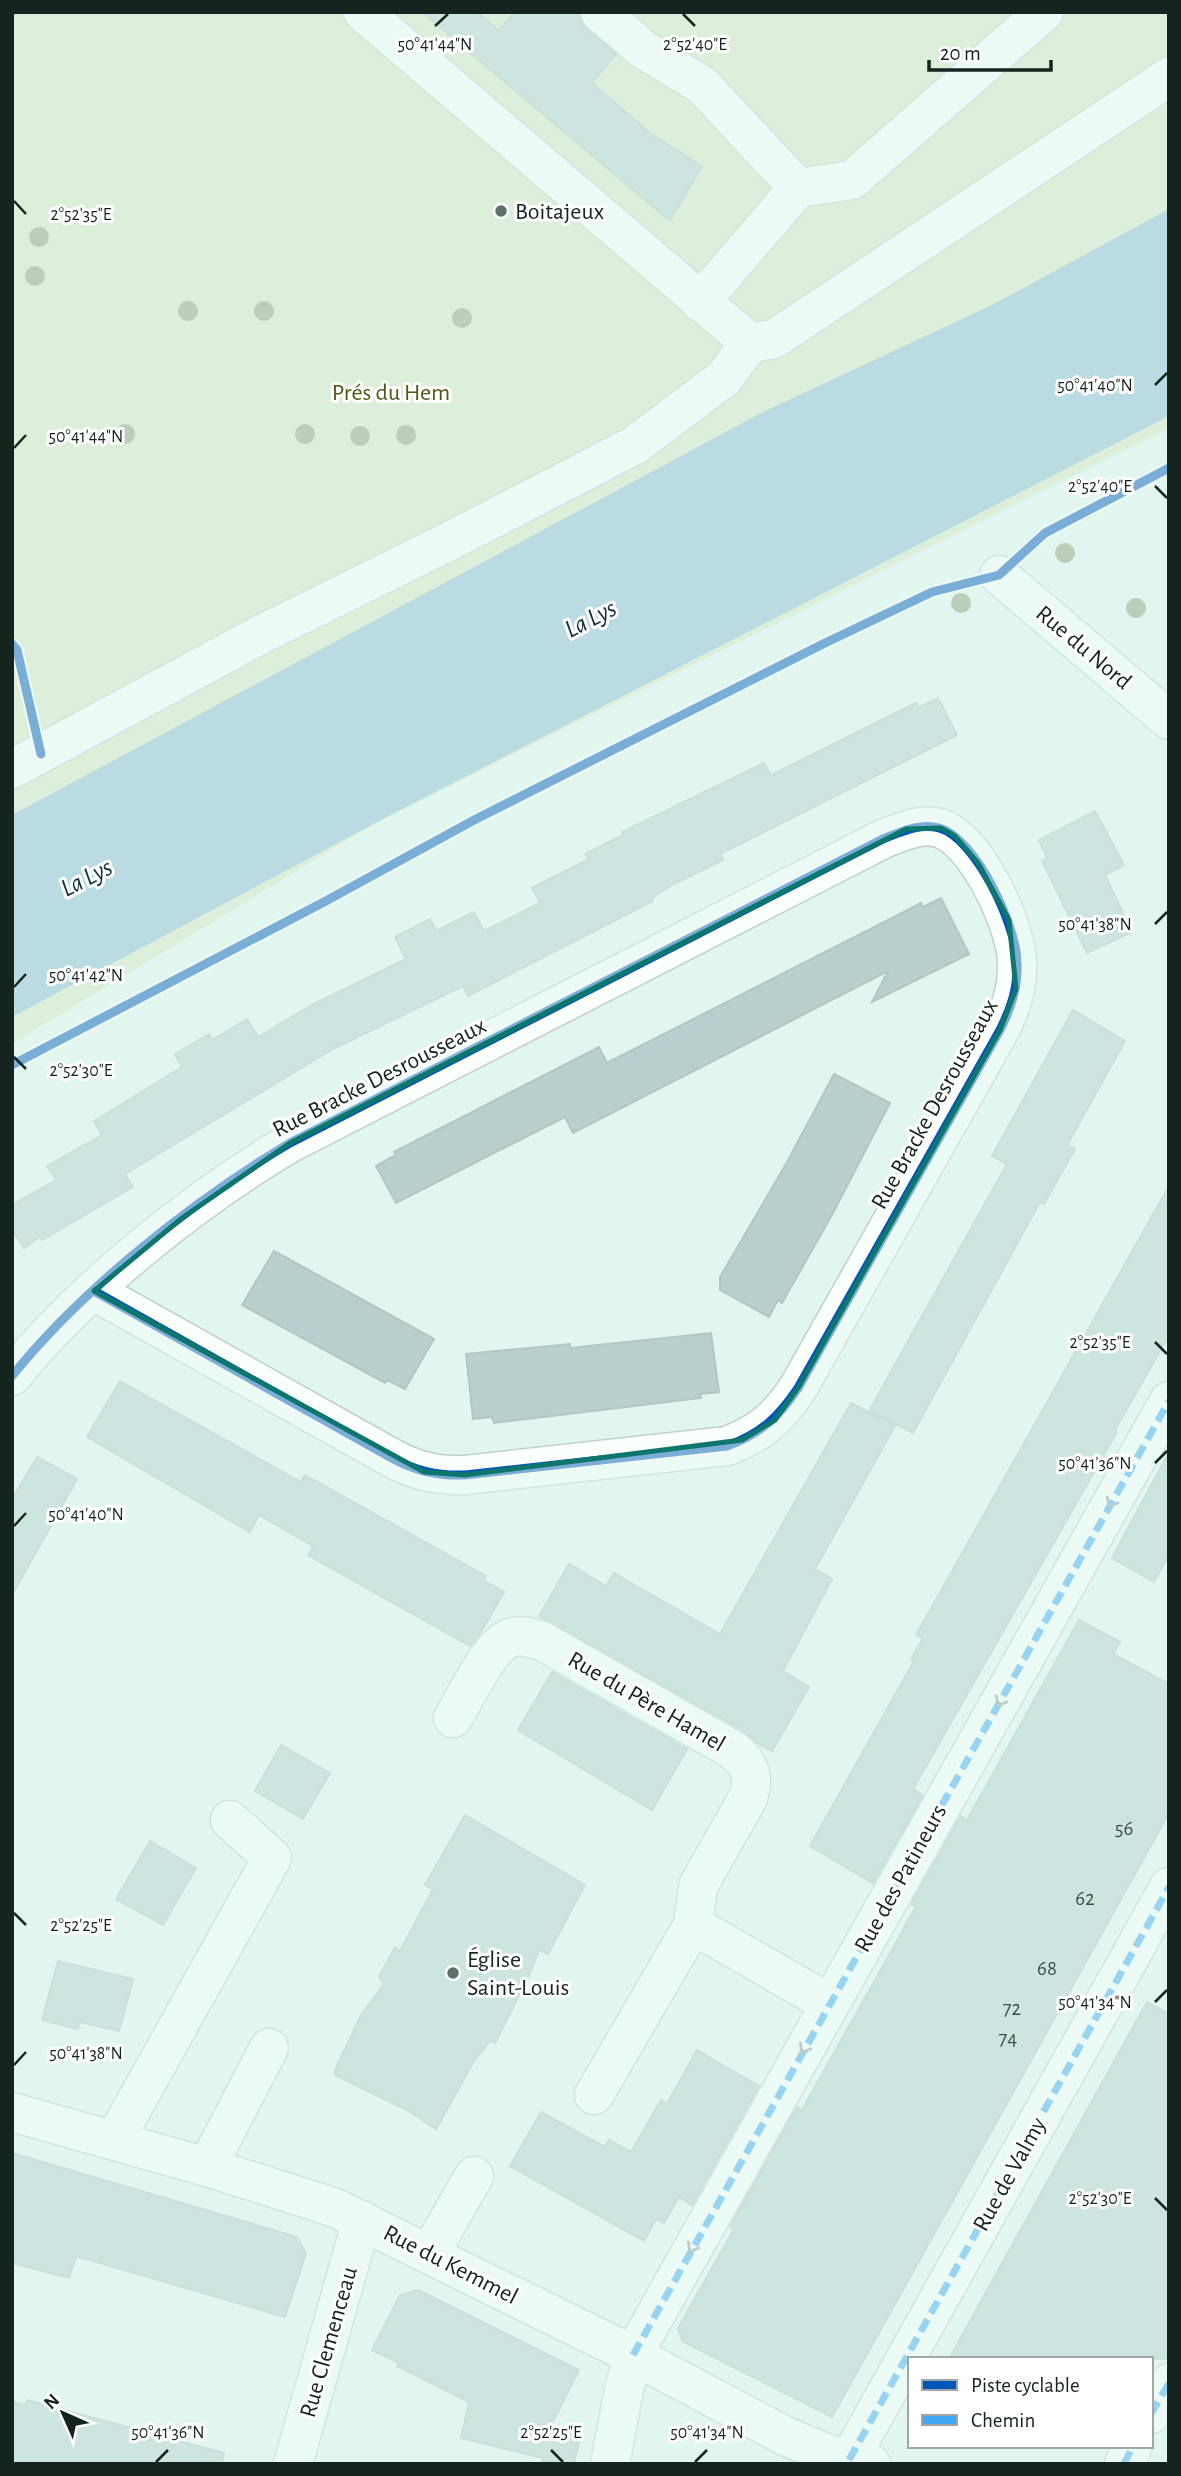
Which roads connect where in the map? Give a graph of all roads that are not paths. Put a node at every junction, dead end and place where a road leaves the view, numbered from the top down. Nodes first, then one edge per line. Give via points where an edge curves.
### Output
1 (363, 12) edge
2 (600, 12) edge
3 (1044, 12) edge
4 (1169, 77) edge
5 (798, 188) junction
6 (700, 302) junction
7 (750, 343) junction
8 (999, 575) dead end
9 (1169, 720) edge
10 (12, 769) edge
11 (94, 1291) junction
12 (16, 1367) edge
13 (1169, 1401) edge
14 (453, 1717) dead end
15 (230, 1820) dead end
16 (1169, 1887) edge
17 (693, 1925) junction
18 (830, 2004) junction
19 (269, 2048) dead end
20 (594, 2095) dead end
21 (12, 2112) edge
22 (114, 2141) junction
23 (207, 2167) junction
24 (474, 2176) dead end
25 (362, 2220) junction
26 (430, 2253) junction
27 (633, 2355) junction
28 (916, 2357) edge
29 (908, 2373) edge
30 (1169, 2383) edge
31 (1153, 2411) edge
32 (1132, 2448) edge
33 (860, 2462) edge
34 (293, 2464) edge
35 (610, 2464) edge
36 (1124, 2464) edge

1 - 6 street
2 - 5 street via 644,50 702,85
3 - 5 street via 852,180
4 - 7 street via 774,338
5 - 6 street
6 - 7 street
7 - 10 street via 724,378 635,445 260,635
8 - 9 street, Rue du Nord
11 - 11 street, Rue Bracke Desrousseaux via 424,1472 465,1475 727,1446 742,1440 775,1420 798,1388 1000,1030 1016,989 1015,941 1009,920 978,863 955,836 941,828 906,829 290,1143 208,1198
11 - 12 street, Rue Bracke Desrousseaux
13 -> 18 street, Rue des Patineurs
14 - 17 street, Rue du Père Hamel via 493,1651 512,1637 530,1637 743,1758 752,1778 751,1788 698,1886
15 - 22 street via 272,1857
16 - 28 street, Rue de Valmy
17 - 18 street
17 - 20 street, Rue du Père Hamel
18 -> 27 street, Rue des Patineurs
19 - 23 street
21 - 22 street, Rue du Kemmel
22 - 23 street, Rue du Kemmel
23 - 25 street, Rue du Kemmel
24 - 26 street
25 - 26 street, Rue du Kemmel
25 - 34 street, Rue Clemenceau
26 - 27 street, Rue du Kemmel
27 - 33 street, Rue du Kemmel via 785,2436
27 - 35 street, Rue des Patineurs
29 - 33 street, Rue de Valmy
30 - 31 street
32 - 36 street

